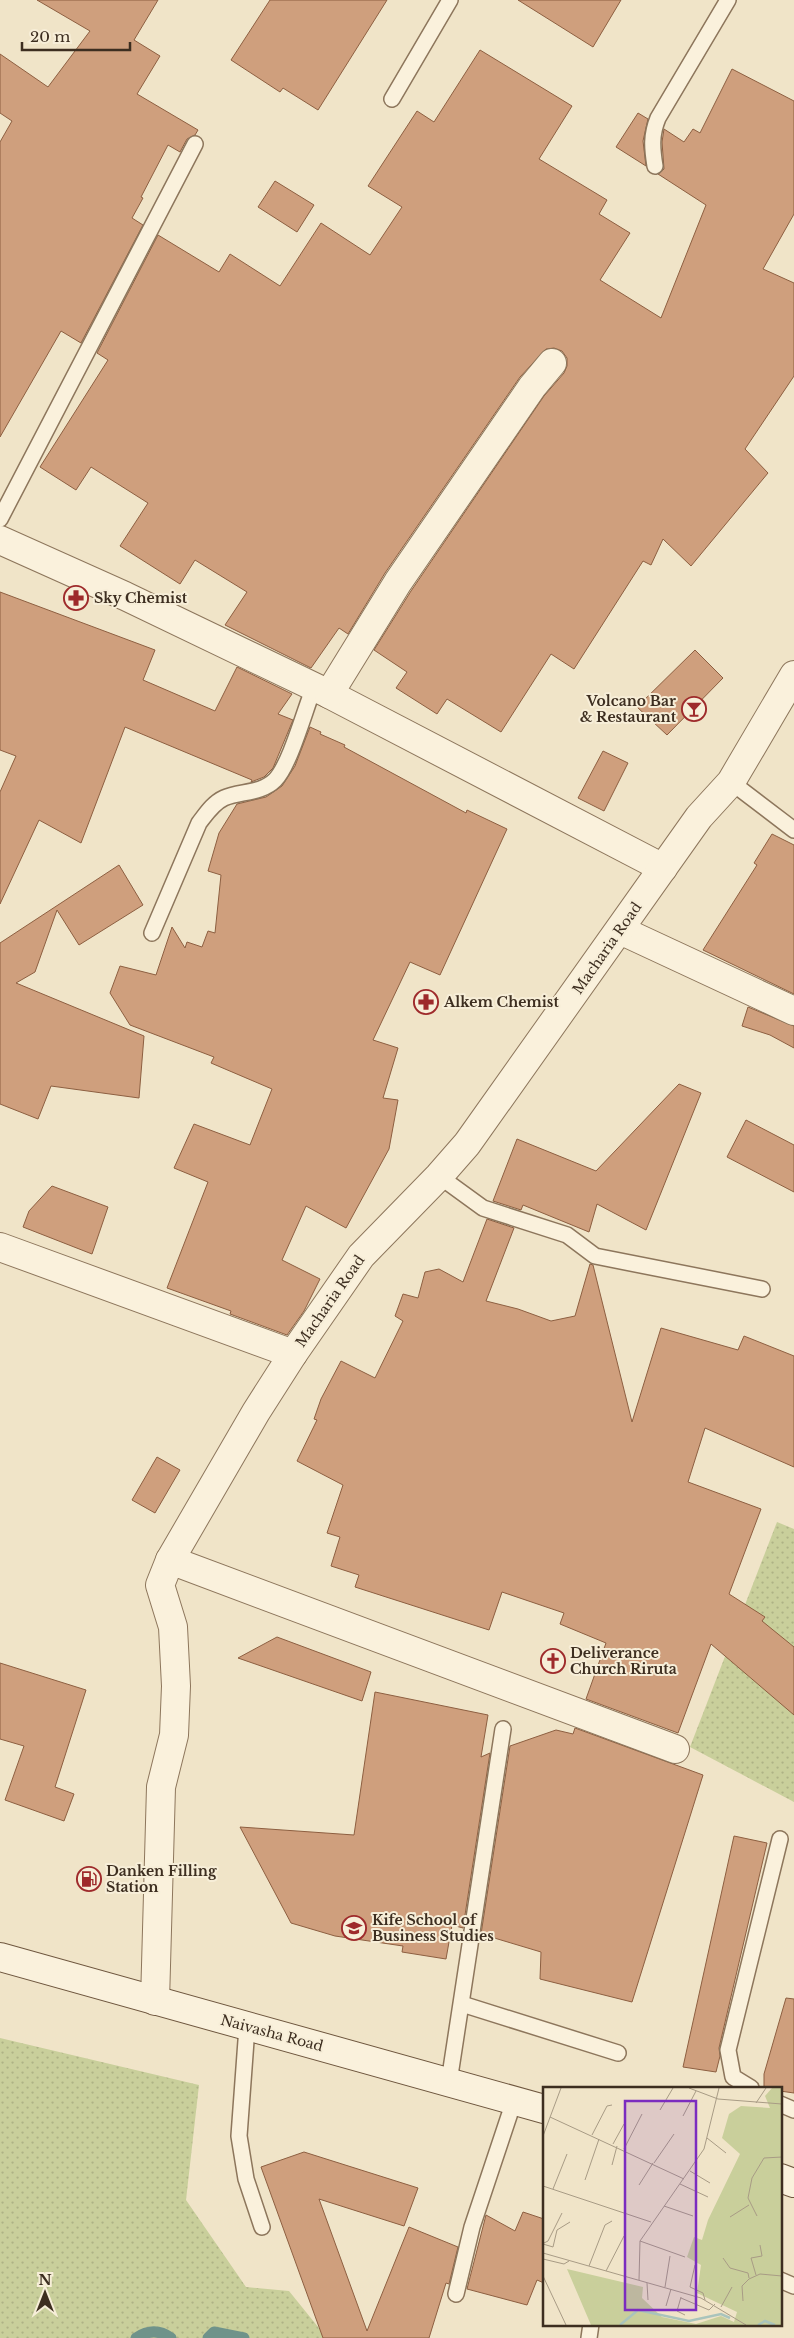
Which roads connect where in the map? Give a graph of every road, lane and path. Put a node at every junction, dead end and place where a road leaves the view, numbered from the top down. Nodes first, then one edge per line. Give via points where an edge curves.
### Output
1 (450, 0) edge
2 (728, 0) edge
3 (392, 99) dead end
4 (195, 144) dead end
5 (655, 166) dead end
6 (552, 363) dead end
7 (0, 519) edge
8 (0, 540) edge
9 (794, 675) edge
10 (321, 691) junction
11 (731, 782) junction
12 (794, 830) edge
13 (663, 868) junction
14 (620, 930) junction
15 (152, 933) dead end
16 (794, 1010) edge
17 (439, 1176) junction
18 (0, 1247) edge
19 (762, 1289) dead end
20 (293, 1354) junction
21 (170, 1560) junction
22 (503, 1729) dead end
23 (675, 1749) dead end
24 (780, 1839) dead end
25 (0, 1957) edge
26 (155, 2001) junction
27 (462, 2004) junction
28 (247, 2027) junction
29 (618, 2053) dead end
30 (449, 2082) junction
31 (749, 2087) edge
32 (514, 2100) junction
33 (782, 2105) edge
34 (543, 2109) edge
35 (794, 2110) edge
36 (782, 2179) edge
37 (794, 2183) edge
38 (262, 2227) dead end
39 (782, 2281) edge
40 (794, 2286) edge
41 (456, 2294) dead end

1 - 3 lane
2 - 5 lane via 658,118 652,144
4 - 7 lane
6 - 10 street
8 - 10 street via 125,596
9 - 11 street, Macharia Road
10 - 13 street
10 - 15 lane via 274,781 262,788 223,798 199,823
11 - 12 lane
11 - 13 street, Macharia Road via 699,817
13 - 14 street, Macharia Road
14 - 16 street
14 - 17 street, Macharia Road via 467,1144
17 - 19 lane via 483,1208 567,1236 595,1256
17 - 20 street, Macharia Road via 361,1256
18 - 20 street
20 - 21 street, Macharia Road
21 - 23 street
21 - 26 street, Macharia Road via 160,1585 173,1628 176,1686 174,1734 161,1787
22 - 27 lane
24 - 31 lane via 728,2050 733,2078
25 - 26 street, Naivasha Road
26 - 28 street, Naivasha Road
27 - 29 lane
27 - 30 lane
28 - 30 street, Naivasha Road
28 - 38 lane via 239,2136 246,2179
30 - 32 street, Naivasha Road
32 - 34 street, Naivasha Road
32 - 41 lane via 472,2227
33 - 35 lane
36 - 37 street
39 - 40 lane

